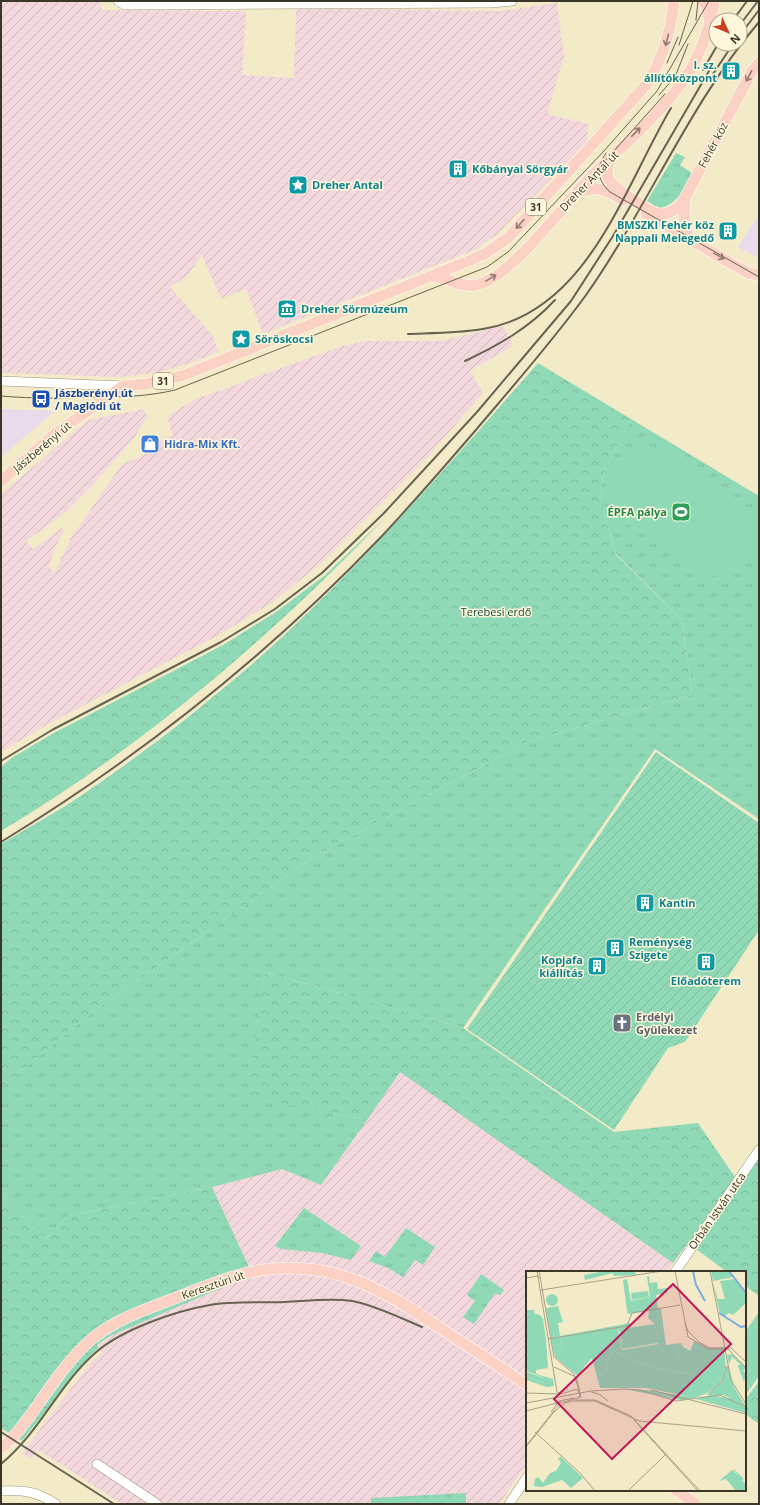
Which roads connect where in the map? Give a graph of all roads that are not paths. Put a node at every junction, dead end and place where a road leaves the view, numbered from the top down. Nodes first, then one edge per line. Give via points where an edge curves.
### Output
1 (512, 1) edge
2 (703, 1) edge
3 (714, 1) edge
4 (120, 2) edge
5 (347, 2) edge
6 (675, 3) edge
7 (712, 12) edge
8 (708, 13) edge
9 (708, 29) edge
10 (759, 63) edge
11 (609, 160) junction
12 (574, 195) junction
13 (685, 198) junction
14 (688, 238) junction
15 (471, 260) junction
16 (759, 274) edge
17 (432, 276) junction
18 (464, 285) junction
19 (1, 381) edge
20 (122, 386) junction
21 (1, 481) edge
22 (759, 1150) edge
23 (676, 1271) edge
24 (526, 1384) edge
25 (1, 1448) edge
26 (97, 1464) dead end
27 (526, 1478) edge
28 (1, 1491) edge
29 (677, 1491) edge
30 (56, 1504) edge
31 (157, 1504) edge
32 (508, 1504) edge
33 (695, 1504) edge

1 - 5 street
2 - 8 main road
3 - 7 main road, 31
4 - 5 street
6 -> 15 main road, Dreher Antal út / 31 via 663,54 636,98 508,238
11 -> 9 main road, Dreher Antal út / 31 via 681,84
10 -> 13 main road, Fehér köz via 752,71
11 - 12 main road, Dreher Antal út / 31
11 - 13 main road, Fehér köz via 608,177 611,184 658,214 675,209
12 - 14 main road via 593,188 606,191
18 -> 12 main road, Dreher Antal út / 31 via 484,282 514,261
13 - 14 main road via 684,217
14 -> 16 main road via 748,273
15 - 17 main road, Dreher Antal út / 31
15 - 18 main road via 463,266 461,272 460,277
17 - 18 main road via 444,277
17 - 20 main road, Dreher Antal út / 31 via 182,376 147,384
19 - 20 street
20 - 21 main road, Jászberényi út via 56,434
22 - 23 street, Orbán István utca
24 - 25 main road, Keresztúri út via 379,1289 341,1275 292,1268 269,1269 207,1285 131,1316 104,1330 70,1362 16,1434
26 - 31 street
27 - 32 street
28 - 30 street via 20,1490 41,1494
29 - 33 main road

